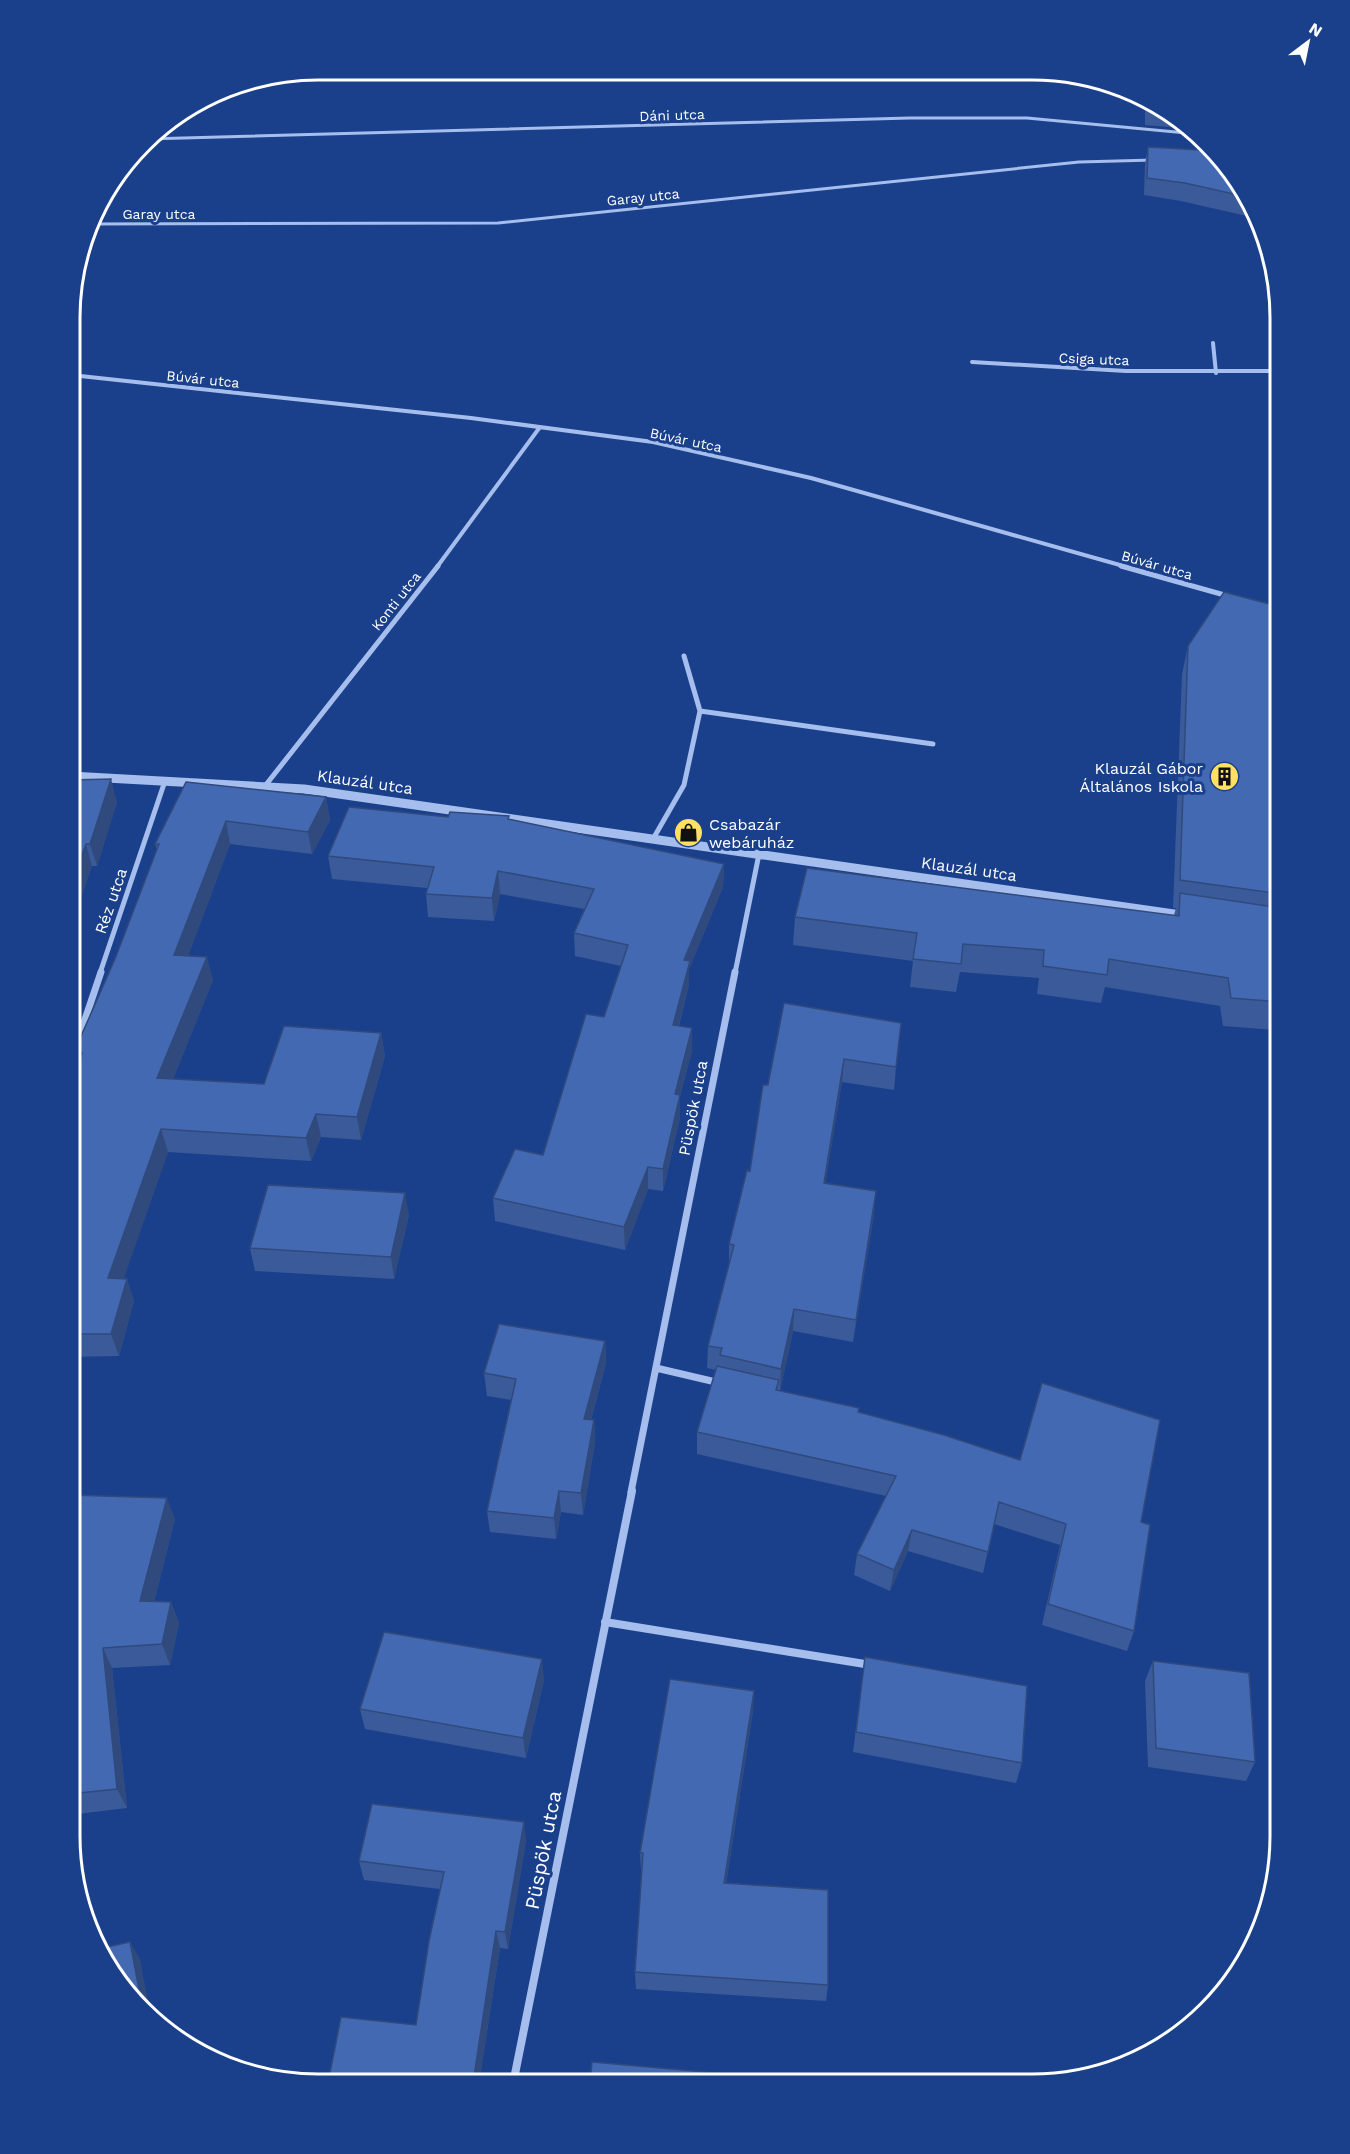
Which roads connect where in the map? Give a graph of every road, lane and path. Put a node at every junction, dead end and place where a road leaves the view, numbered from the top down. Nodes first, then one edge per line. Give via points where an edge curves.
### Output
1 (1181, 133) edge
2 (161, 139) edge
3 (1201, 149) edge
4 (1162, 160) edge
5 (1197, 164) edge
6 (99, 224) edge
7 (1212, 343) dead end
8 (972, 362) dead end
9 (1270, 371) edge
10 (1216, 373) junction
11 (80, 376) edge
12 (540, 427) junction
13 (1233, 598) edge
14 (684, 656) dead end
15 (700, 711) junction
16 (933, 744) dead end
17 (80, 777) edge
18 (165, 781) junction
19 (265, 786) junction
20 (653, 838) junction
21 (759, 854) junction
22 (1198, 918) edge
23 (80, 1035) edge
24 (656, 1368) junction
25 (724, 1384) edge
26 (605, 1622) junction
27 (885, 1667) edge
28 (515, 2074) edge

1 - 2 street, Dáni utca via 1027,118 910,118
3 - 5 street
4 - 6 street, Garay utca via 1079,162 498,223
7 - 10 street
8 - 10 street, Csiga utca
9 - 10 street, Csiga utca
11 - 12 street, Búvár utca
12 - 13 street, Búvár utca via 653,442 811,478
12 - 19 street, Konti utca via 417,594
14 - 15 street
15 - 16 street
15 - 20 street via 684,785
17 - 18 street, Klauzál utca
18 - 19 street, Klauzál utca
18 - 23 street, Réz utca
19 - 20 street, Klauzál utca
20 - 21 street, Klauzál utca
21 - 22 street, Klauzál utca
21 - 24 street, Püspök utca
24 - 25 street
24 - 26 street, Püspök utca
26 - 27 street
26 - 28 street, Püspök utca

